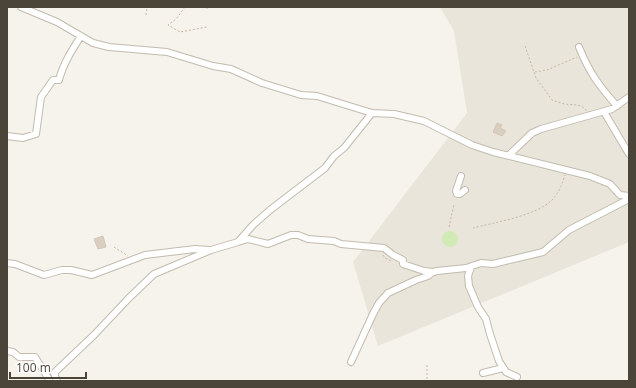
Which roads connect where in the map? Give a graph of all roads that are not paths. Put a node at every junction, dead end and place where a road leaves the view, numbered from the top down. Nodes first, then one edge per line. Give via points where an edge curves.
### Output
1 (21, 7) edge
2 (81, 36) junction
3 (581, 50) road end
4 (629, 97) edge
5 (617, 106) junction
6 (604, 112) junction
7 (372, 114) junction
8 (7, 136) edge
9 (629, 154) edge
10 (509, 155) junction
11 (461, 176) dead end
12 (465, 190) dead end
13 (629, 196) edge
14 (629, 199) edge
15 (238, 242) junction
16 (211, 250) junction
17 (7, 263) edge
18 (469, 269) junction
19 (432, 272) junction
20 (7, 351) edge
21 (350, 362) dead end
22 (503, 368) junction
23 (483, 372) dead end
24 (54, 373) junction
25 (46, 375) junction
26 (518, 377) dead end
27 (50, 381) edge
28 (57, 381) edge

1 - 2 street via 57,22
2 - 7 street via 93,43 109,47 167,52 231,69 262,83 294,93 317,96
2 - 8 street via 62,68 59,80 53,80 41,97 36,134 23,138
3 - 5 street via 595,81
4 - 5 street
5 - 6 street
6 - 9 street
6 - 10 street via 532,133
7 - 10 street via 394,114 424,121 472,145
7 - 15 street via 325,168 270,210
10 - 13 street via 590,176 610,184 620,195
11 - 12 street via 457,194
14 - 18 street via 569,230 543,252 493,264 481,263
15 - 16 street
15 - 19 street via 248,239 268,244 291,235 298,235 341,244 384,248 403,260 403,264
16 - 17 street via 145,254 92,275 71,270 44,275
16 - 24 street via 154,274
18 - 19 street
18 - 22 street via 469,286 486,319
19 - 21 street via 388,293 379,303
20 - 25 street via 19,357 35,357
22 - 23 street
22 - 26 street
24 - 25 street
24 - 28 street
25 - 27 street

